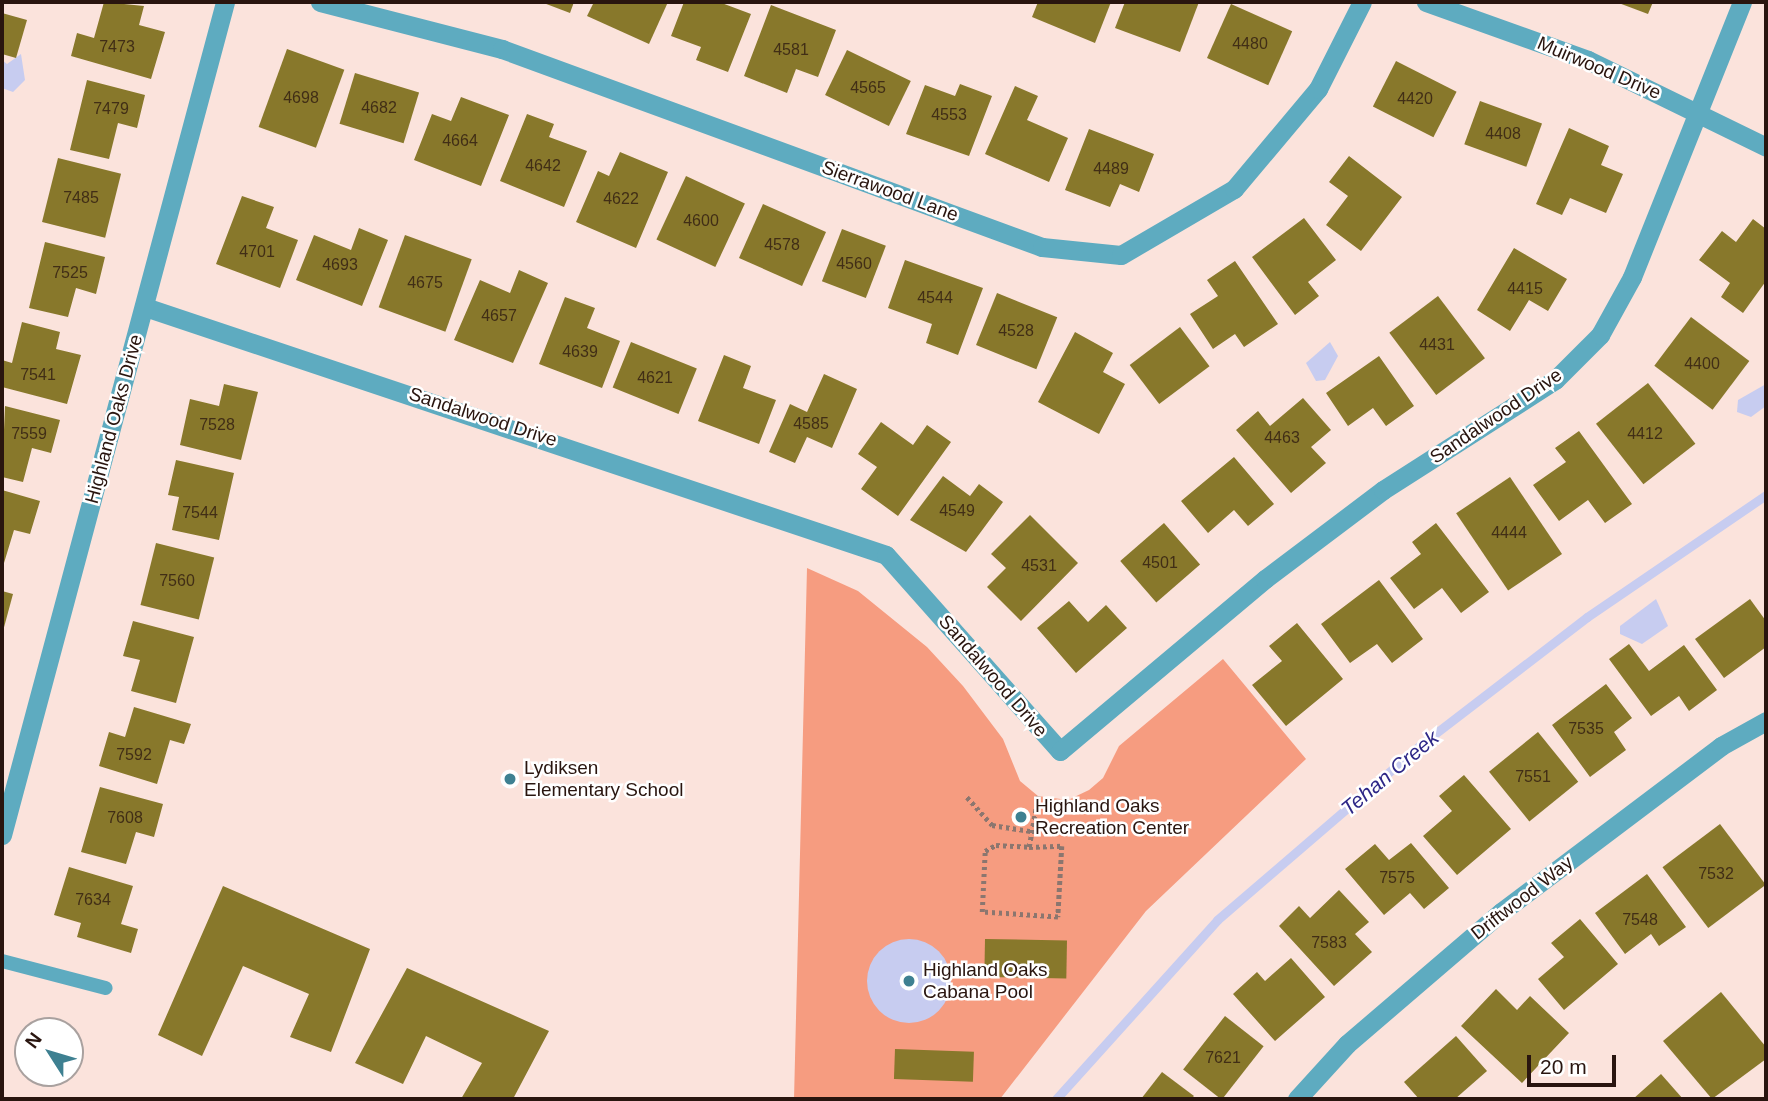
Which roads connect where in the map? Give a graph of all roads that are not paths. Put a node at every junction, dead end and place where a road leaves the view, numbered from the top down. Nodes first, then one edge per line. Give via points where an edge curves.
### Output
1 (225, 2) edge
2 (320, 2) edge
3 (1362, 2) edge
4 (1426, 2) edge
5 (1742, 2) edge
6 (1699, 113) junction
7 (1766, 147) edge
8 (145, 307) junction
9 (1766, 721) edge
10 (9, 779) edge
11 (2, 835) edge
12 (2, 961) edge
13 (106, 988) dead end
14 (1297, 1099) edge

1 - 8 street, Highland Oaks Drive
2 - 3 street, Sierrawood Lane via 502,49 1042,247 1121,255 1234,189 1318,89
4 - 6 street, Muirwood Drive via 1588,60
5 - 6 street
6 - 7 street, Muirwood Drive
6 - 8 street, Sandalwood Drive via 1632,277 1600,335 1555,380 1384,490 1275,571 1059,751 886,555
8 - 10 street, Highland Oaks Drive
9 - 14 street, Driftwood Way via 1721,746 1501,912 1347,1044
10 - 11 street, Highland Oaks Drive
12 - 13 lane

